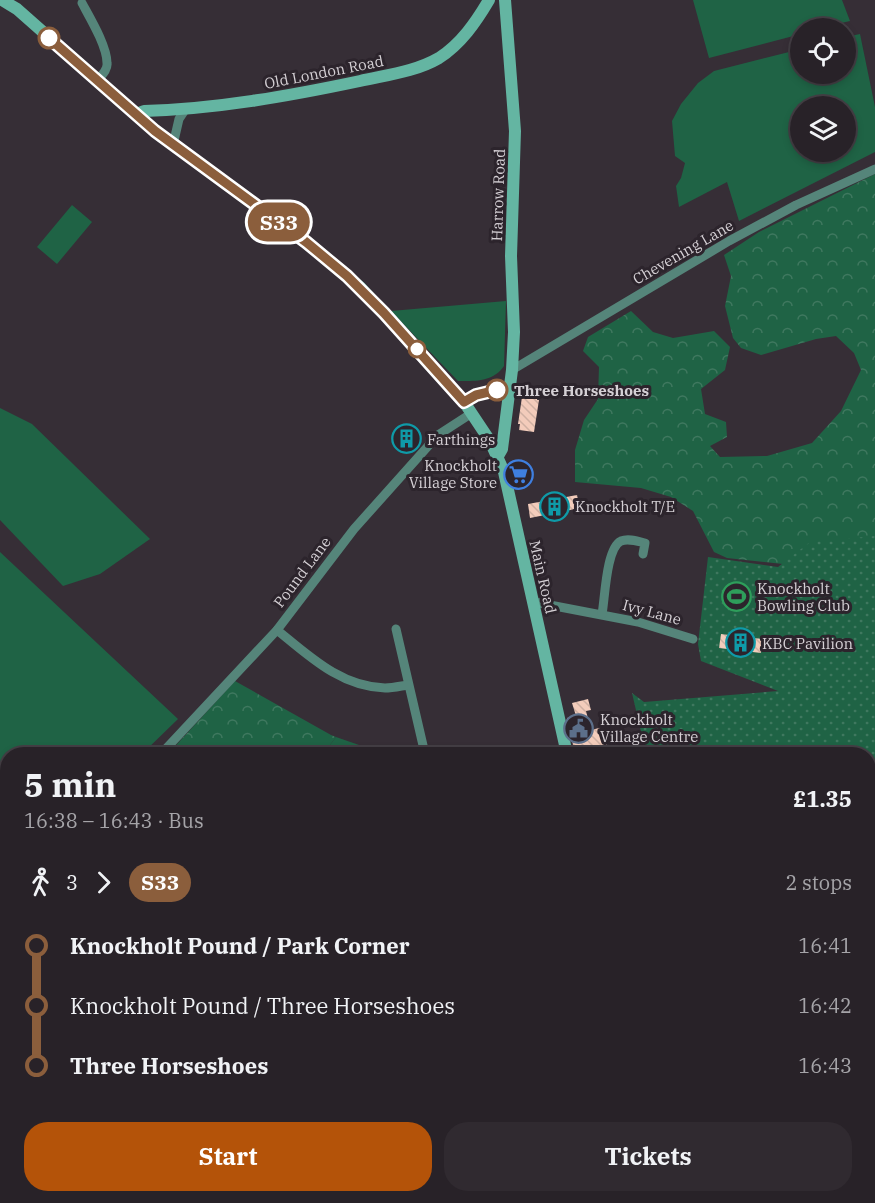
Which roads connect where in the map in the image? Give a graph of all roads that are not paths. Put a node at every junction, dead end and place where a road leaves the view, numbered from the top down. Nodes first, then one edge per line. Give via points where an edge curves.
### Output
1 (2, 0) edge
2 (505, 0) edge
3 (82, 3) dead end
4 (486, 6) edge
5 (505, 15) junction
6 (98, 80) junction
7 (184, 110) junction
8 (136, 114) junction
9 (173, 145) junction
10 (875, 169) edge
11 (513, 370) junction
12 (509, 391) junction
13 (464, 402) junction
14 (472, 413) junction
15 (498, 456) junction
16 (643, 554) dead end
17 (534, 602) junction
18 (602, 614) junction
19 (277, 630) junction
20 (399, 634) dead end
21 (693, 639) dead end
22 (408, 685) junction
23 (168, 747) edge
24 (424, 747) edge
25 (565, 747) edge

1 - 6 street, Main Road
2 - 5 street, Harrow Road
3 - 6 street via 108,62
4 - 5 street
4 - 7 street, Old London Road via 452,48 409,70 304,93
5 - 11 street, Harrow Road via 515,138
6 - 8 street, Main Road
7 - 8 street, Old London Road
7 - 9 street
8 - 9 street, Main Road
9 - 13 street, Main Road via 347,276
10 - 11 street, Chevening Lane via 729,241
11 - 12 street, Harrow Road
12 - 13 street via 484,392
12 - 15 street, Harrow Road
13 - 14 street, Main Road
14 - 15 street, Main Road
14 - 19 street, Pound Lane via 438,435 354,529
15 - 17 street, Main Road
16 - 18 street, Ivy Lane via 645,543 628,539 614,546
17 - 18 street, Ivy Lane
17 - 25 street, Main Road
18 - 21 street, Ivy Lane
19 - 22 street via 324,668 343,678 386,688
19 - 23 street, Pound Lane
20 - 22 street
22 - 24 street

